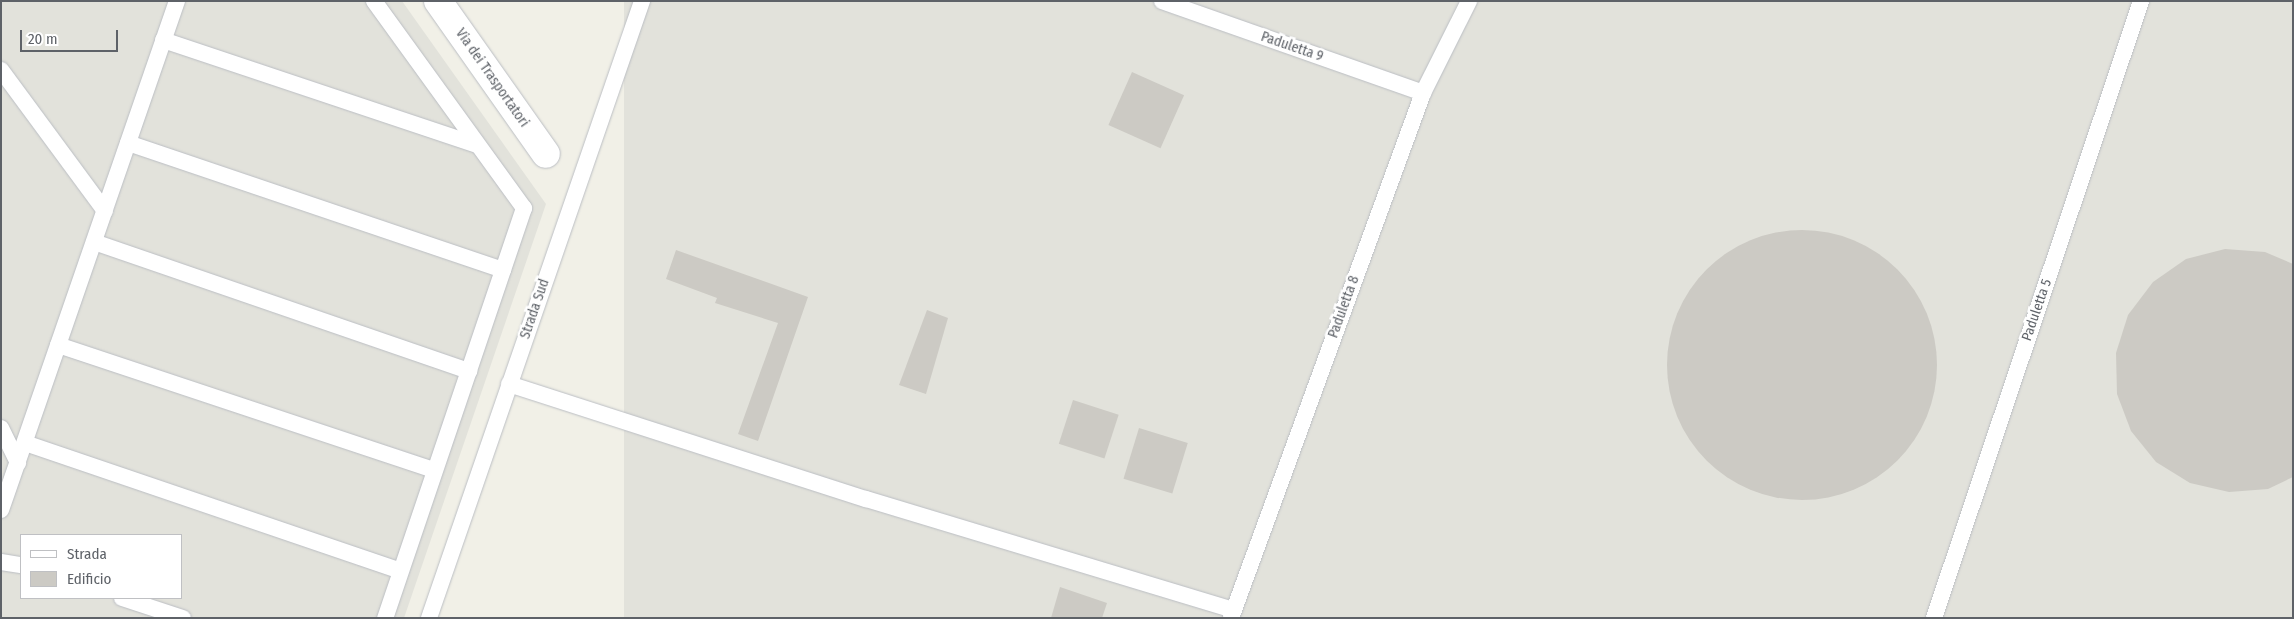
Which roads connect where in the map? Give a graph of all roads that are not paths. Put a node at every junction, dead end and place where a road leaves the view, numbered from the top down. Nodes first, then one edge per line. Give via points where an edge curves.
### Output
1 (177, 1) edge
2 (374, 1) edge
3 (438, 1) edge
4 (642, 1) edge
5 (1162, 1) edge
6 (1468, 1) edge
7 (2141, 1) edge
8 (163, 40) junction
9 (1, 70) edge
10 (1422, 93) junction
11 (128, 143) junction
12 (477, 145) junction
13 (546, 154) dead end
14 (104, 212) junction
15 (94, 242) junction
16 (503, 270) junction
17 (58, 345) junction
18 (469, 371) junction
19 (509, 384) junction
20 (1, 428) edge
21 (25, 443) junction
22 (18, 463) junction
23 (434, 470) junction
24 (1, 510) edge
25 (1, 562) edge
26 (20, 565) edge
27 (400, 571) junction
28 (125, 599) edge
29 (1233, 614) edge
30 (183, 618) edge
31 (385, 618) edge
32 (429, 618) edge
33 (1934, 618) edge

1 - 8 lane
2 - 12 lane
3 - 13 street, Via dei Trasportatori
4 - 19 lane, Strada Sud
5 - 10 lane, Paduletta 9
6 - 10 lane, Paduletta 8
7 - 33 lane, Paduletta 5
8 - 11 lane
8 - 12 lane
9 - 14 lane
10 - 29 lane, Paduletta 8
11 - 14 lane
11 - 16 lane
12 - 16 lane via 524,208
14 - 15 lane
15 - 17 lane
15 - 18 lane
16 - 18 lane
17 - 21 lane
17 - 23 lane
18 - 23 lane
19 - 29 lane
19 - 32 lane, Strada Sud
20 - 22 lane
21 - 22 lane
21 - 27 lane
22 - 24 lane
23 - 27 lane
25 - 26 lane
27 - 31 lane
28 - 30 lane

